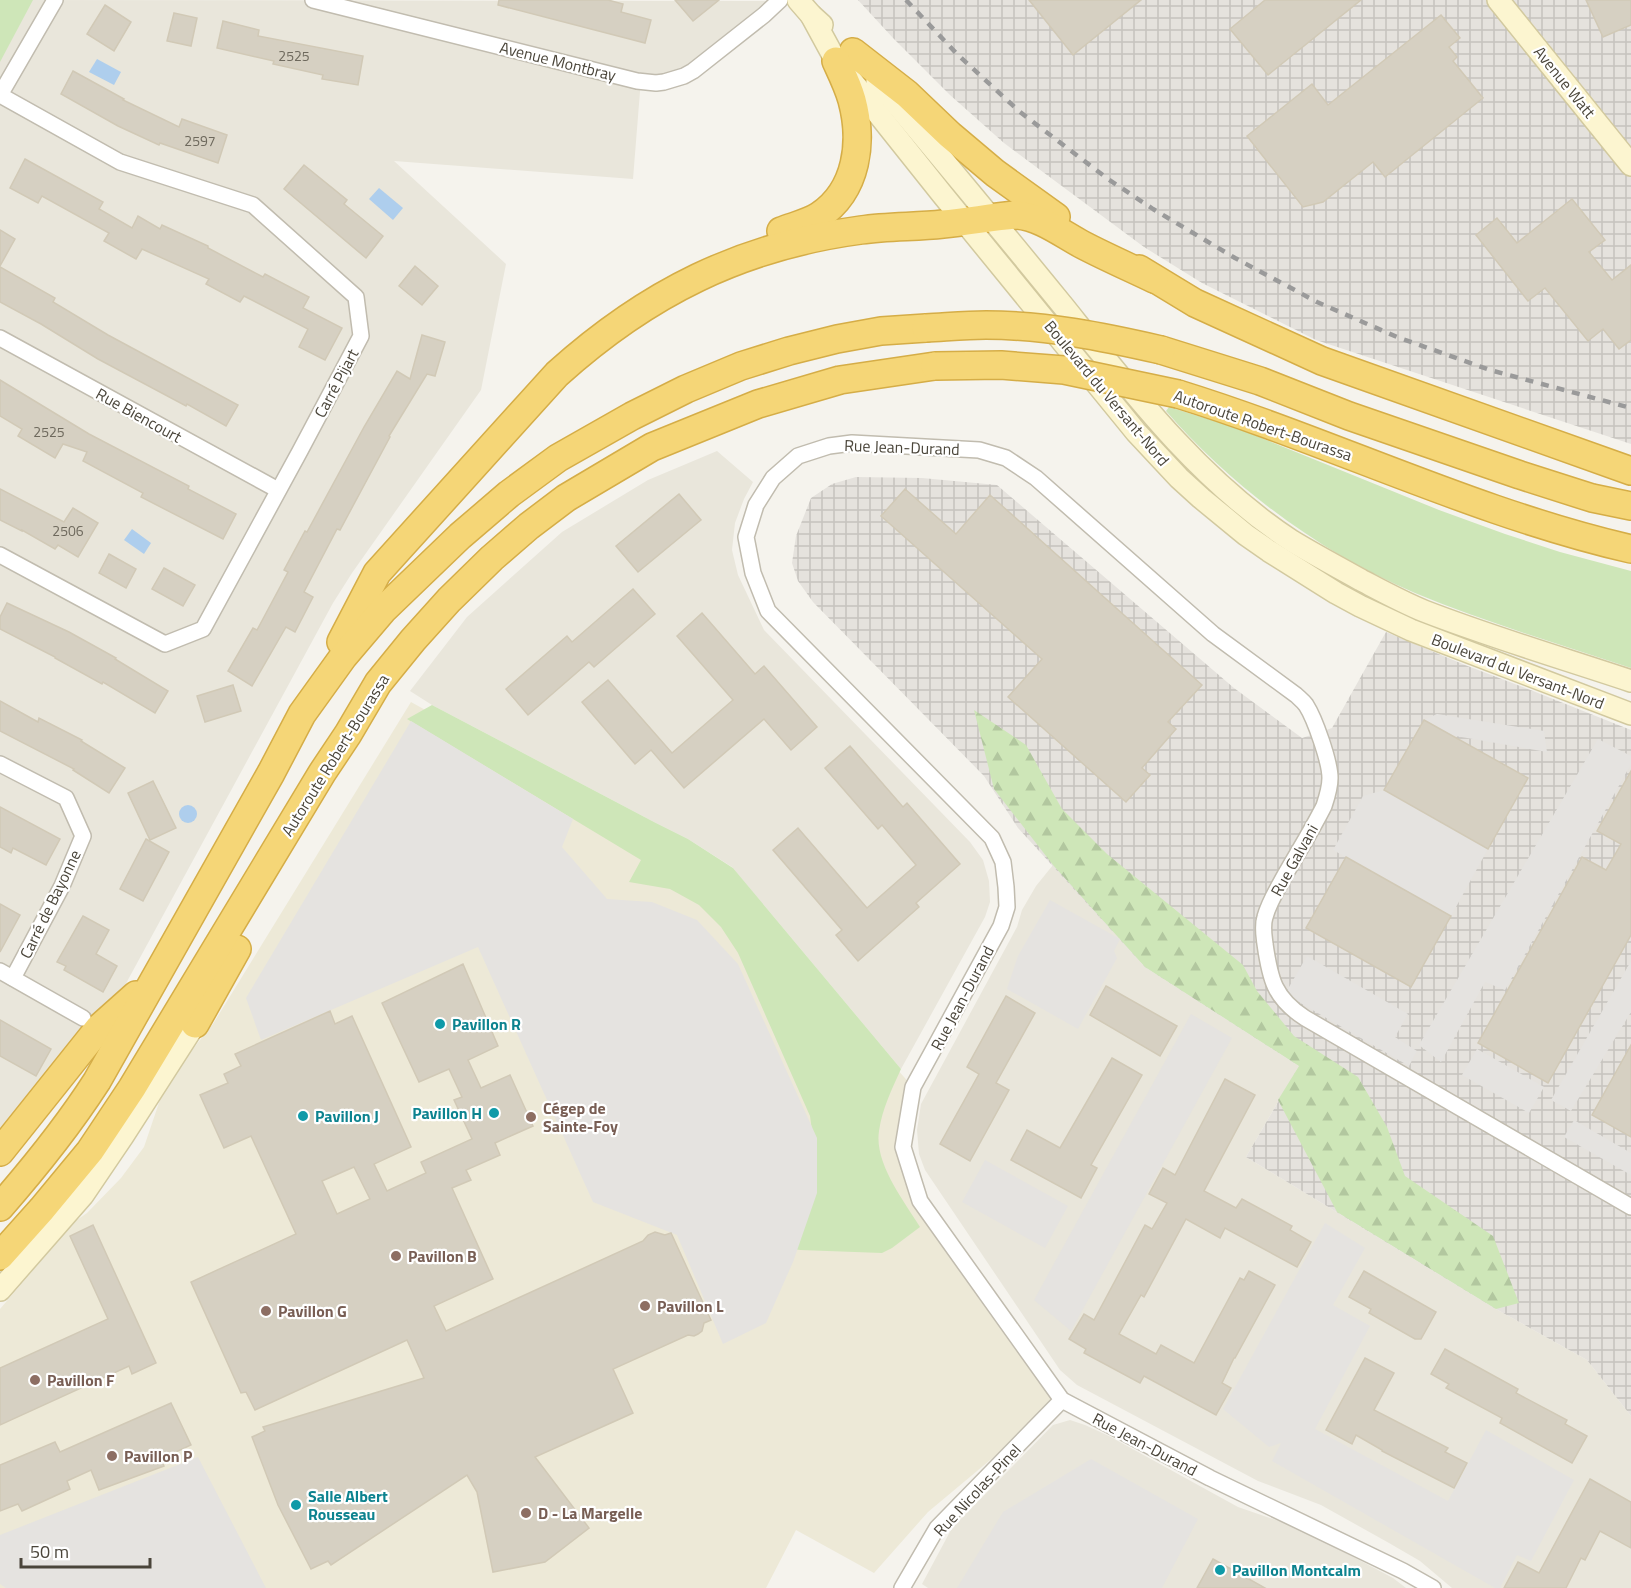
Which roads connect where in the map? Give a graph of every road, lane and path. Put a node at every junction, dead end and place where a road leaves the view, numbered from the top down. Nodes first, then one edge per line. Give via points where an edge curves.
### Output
1 (55, 0) edge
2 (313, 0) edge
3 (780, 0) edge
4 (1498, 0) edge
5 (804, 8) edge
6 (845, 57) junction
7 (0, 95) edge
8 (1631, 165) edge
9 (992, 218) junction
10 (965, 222) junction
11 (1154, 279) junction
12 (648, 304) junction
13 (0, 338) edge
14 (1006, 458) joint
15 (1631, 471) edge
16 (278, 490) junction
17 (1631, 506) edge
18 (1631, 549) edge
19 (0, 555) edge
20 (1631, 681) edge
21 (302, 714) junction
22 (1631, 714) edge
23 (0, 764) edge
24 (322, 773) junction
25 (6, 975) edge
26 (154, 978) junction
27 (82, 1018) dead end
28 (195, 1024) joint
29 (0, 1152) edge
30 (0, 1207) edge
31 (1631, 1207) edge
32 (0, 1256) edge
33 (0, 1290) edge
34 (1062, 1400) junction
35 (902, 1588) edge
36 (1433, 1588) edge

1 - 7 street
2 - 3 street, Avenue Montbray via 656,83 693,71
4 - 8 main road, Avenue Watt
5 - 6 main road, Boulevard du Versant-Nord
6 - 9 main road, Boulevard du Versant-Nord
6 - 10 main road, Boulevard du Versant-Nord
6 - 11 highway via 907,94 1016,190
6 - 12 highway via 857,144 849,182 836,201 810,221 697,264
7 - 16 street, Carré Pijart via 120,162 253,205 356,297 361,336
9 - 10 highway
9 - 11 highway via 1031,218
9 - 20 main road, Boulevard du Versant-Nord via 1156,420 1209,474 1269,524 1335,566 1423,610
10 - 12 highway via 861,230 794,242 719,267
10 - 22 main road, Boulevard du Versant-Nord via 1136,432 1187,484 1246,535 1291,566 1384,618
11 - 15 highway via 1195,303 1322,361
12 - 21 highway via 604,334 557,374 377,573
13 - 16 street, Rue Biencourt
14 - 31 street, Rue Galvani via 1036,478 1213,634 1296,695 1313,719 1328,767 1329,790 1274,896 1263,926 1268,967 1281,996 1305,1018
14 - 34 street, Rue Jean-Durand via 979,450 852,443 829,446 798,456 773,478 756,505 746,537 753,573 768,611 992,838 1004,862 1007,907 1001,926 913,1087 903,1147 920,1201
16 - 19 street, Carré Pijart via 203,629 165,644
17 - 21 highway, bridge via 1520,476 1260,381 1161,350 1050,329 987,326 881,331 741,366 686,388 558,458 460,536 383,610
18 - 24 highway, Autoroute Robert-Bourassa, bridge via 1492,508 1178,394 1064,370 1001,365 935,366 840,380 758,404 652,447 566,498 529,526 449,600 378,683
21 - 26 highway
23 - 25 street, Carré de Bayonne via 66,798 83,836 62,886
24 - 28 highway via 270,887
24 - 32 highway, Autoroute Robert-Bourassa via 90,1151
25 - 27 street
26 - 29 highway via 99,1029
26 - 30 highway via 76,1113
28 - 33 main road via 83,1195
34 - 35 street, Rue Nicolas-Pinel via 937,1528
34 - 36 street, Rue Jean-Durand via 1210,1479

